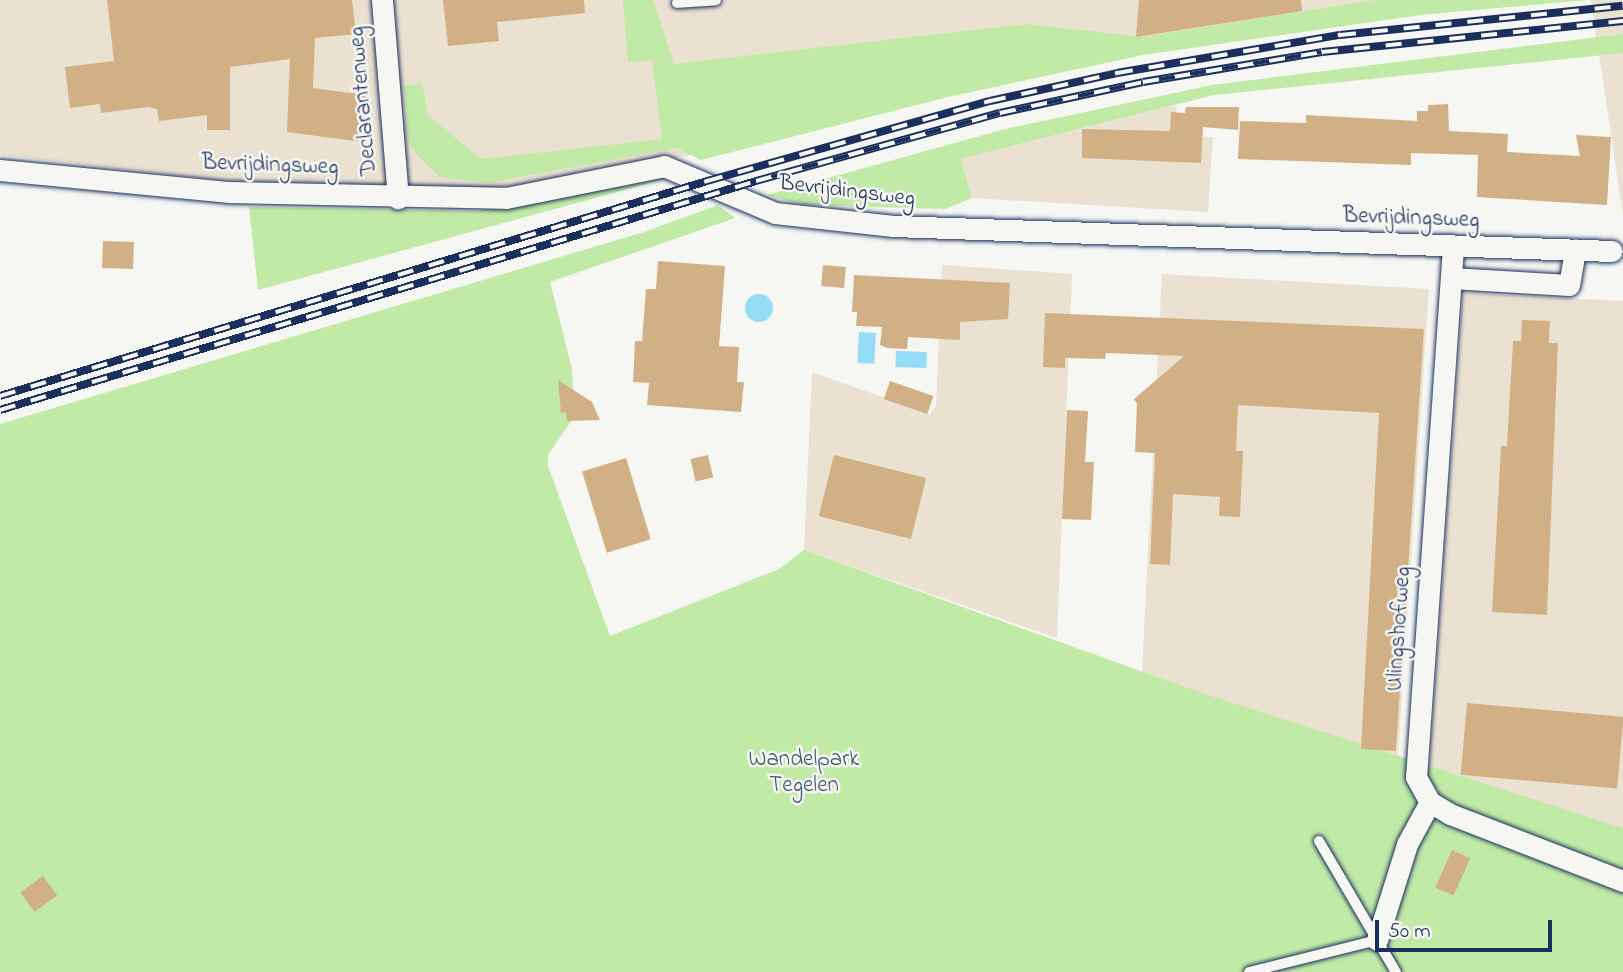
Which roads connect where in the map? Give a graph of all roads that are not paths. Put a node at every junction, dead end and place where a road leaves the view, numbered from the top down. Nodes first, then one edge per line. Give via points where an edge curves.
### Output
1 (382, 0) edge
2 (716, 0) edge
3 (677, 4) dead end
4 (0, 170) edge
5 (398, 198) junction
6 (1453, 247) junction
7 (1575, 250) junction
8 (1612, 251) dead end
9 (1451, 278) junction
10 (1430, 802) junction
11 (1319, 841) dead end
12 (1623, 881) edge
13 (1377, 940) junction
14 (1249, 972) edge
15 (1396, 972) edge

1 - 5 street, Declarantenweg
2 - 3 lane
4 - 5 street, Bevrijdingsweg via 230,192
5 - 6 street, Bevrijdingsweg via 506,198 664,166 775,213 894,226
6 - 7 street, Bevrijdingsweg
6 - 9 street, Ulingshofweg
7 - 8 street, Bevrijdingsweg
7 - 9 street via 1569,285
9 - 10 street, Ulingshofweg via 1416,777
10 - 12 street via 1450,814
10 - 13 street via 1407,844
11 - 13 lane
13 - 14 lane
13 - 15 lane

